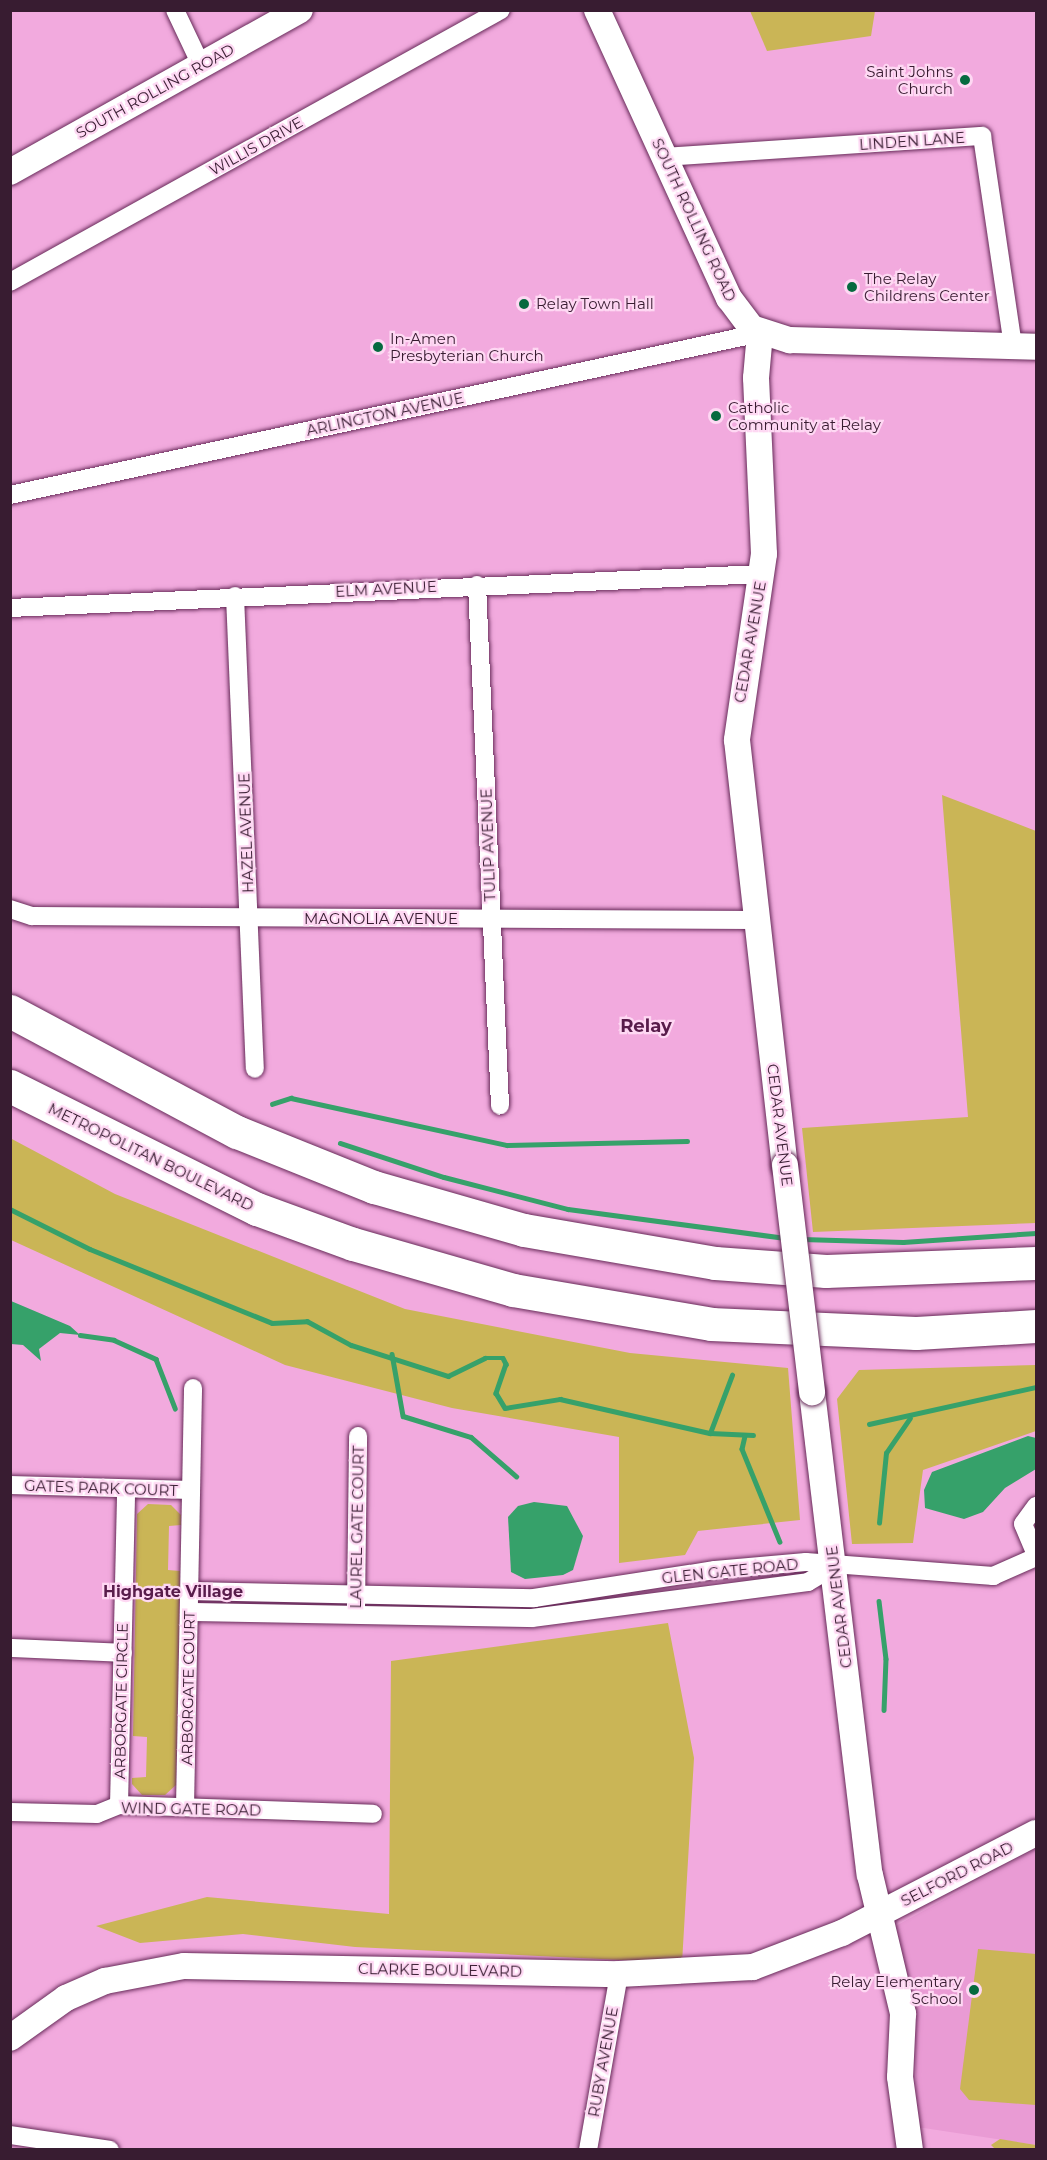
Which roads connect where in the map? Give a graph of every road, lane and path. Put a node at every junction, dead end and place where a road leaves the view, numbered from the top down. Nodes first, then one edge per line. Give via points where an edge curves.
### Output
1 (175, 10) edge
2 (300, 10) edge
3 (501, 10) edge
4 (597, 10) edge
5 (201, 65) junction
6 (665, 157) junction
7 (10, 172) edge
8 (10, 282) edge
9 (760, 333) junction
10 (1025, 347) edge
11 (10, 495) edge
12 (762, 574) junction
13 (477, 585) junction
14 (235, 596) junction
15 (10, 608) edge
16 (10, 909) edge
17 (249, 918) junction
18 (491, 919) junction
19 (753, 920) junction
20 (10, 1004) edge
21 (10, 1011) edge
22 (87, 1054) junction
23 (255, 1069) dead end
24 (10, 1086) edge
25 (10, 1104) edge
26 (500, 1105) dead end
27 (353, 1244) junction
28 (1036, 1263) edge
29 (1036, 1326) edge
30 (193, 1388) dead end
31 (358, 1436) dead end
32 (10, 1485) edge
33 (126, 1489) junction
34 (191, 1490) junction
35 (1036, 1506) edge
36 (1036, 1555) edge
37 (835, 1566) junction
38 (189, 1591) junction
39 (356, 1596) junction
40 (189, 1612) junction
41 (356, 1618) junction
42 (10, 1648) edge
43 (123, 1653) junction
44 (119, 1806) junction
45 (185, 1807) junction
46 (10, 1812) edge
47 (374, 1814) dead end
48 (1036, 1833) edge
49 (877, 1916) junction
50 (619, 1974) junction
51 (10, 2038) edge
52 (10, 2135) edge
53 (110, 2150) edge
54 (588, 2150) edge
55 (910, 2150) edge

1 - 5 street
2 - 5 street, SOUTH ROLLING ROAD
3 - 8 street, WILLIS DRIVE
4 - 6 street, SOUTH ROLLING ROAD
5 - 7 street, SOUTH ROLLING ROAD
6 - 9 street, SOUTH ROLLING ROAD via 729,298
6 - 10 street, LINDEN LANE via 982,136
9 - 10 street via 790,340
9 - 11 street, ARLINGTON AVENUE
9 - 12 street, CEDAR AVENUE via 756,378
12 - 13 street, ELM AVENUE
12 - 19 street, CEDAR AVENUE via 743,670 737,740
13 - 14 street, ELM AVENUE
13 - 18 street, TULIP AVENUE
14 - 15 street, ELM AVENUE
14 - 17 street, HAZEL AVENUE
16 - 17 street, MAGNOLIA AVENUE via 32,916
17 - 18 street, MAGNOLIA AVENUE
17 - 23 street, HAZEL AVENUE
18 - 19 street, MAGNOLIA AVENUE
18 - 26 street, TULIP AVENUE
19 - 37 street, CEDAR AVENUE, bridge
20 - 22 highway
21 - 22 highway
22 - 28 highway via 237,1132 374,1187 524,1230 715,1263 826,1271
24 - 27 highway, METROPOLITAN BOULEVARD via 190,1178
25 - 27 highway via 186,1188
27 - 29 highway, METROPOLITAN BOULEVARD via 513,1290 711,1324 915,1333
30 - 34 street, ARBORGATE COURT
31 - 39 street, LAUREL GATE COURT
32 - 33 street, GATES PARK COURT
33 - 34 street, GATES PARK COURT
33 - 43 street, ARBORGATE CIRCLE
34 - 38 street, ARBORGATE COURT
35 - 36 street via 1023,1524
36 - 37 street via 993,1576
37 - 39 street, GLEN GATE ROAD via 806,1562 715,1570 534,1598
37 - 41 street, GLEN GATE ROAD via 808,1582 532,1618
37 - 49 street, CEDAR AVENUE
38 - 39 street, GLEN GATE ROAD
38 - 40 street, ARBORGATE COURT
39 - 41 street, LAUREL GATE COURT
40 - 41 street, GLEN GATE ROAD
40 - 45 street, ARBORGATE COURT
42 - 43 street
43 - 44 street, ARBORGATE CIRCLE
44 - 45 street, WIND GATE ROAD
44 - 46 street, WIND GATE ROAD via 97,1814
45 - 47 street, WIND GATE ROAD
48 - 49 street, SELFORD ROAD
49 - 50 street, CLARKE BOULEVARD via 753,1967
49 - 55 street, CEDAR AVENUE via 903,2014 900,2078
50 - 51 street, CLARKE BOULEVARD via 184,1966 105,1981 66,1998
50 - 54 street, RUBY AVENUE
52 - 53 street

